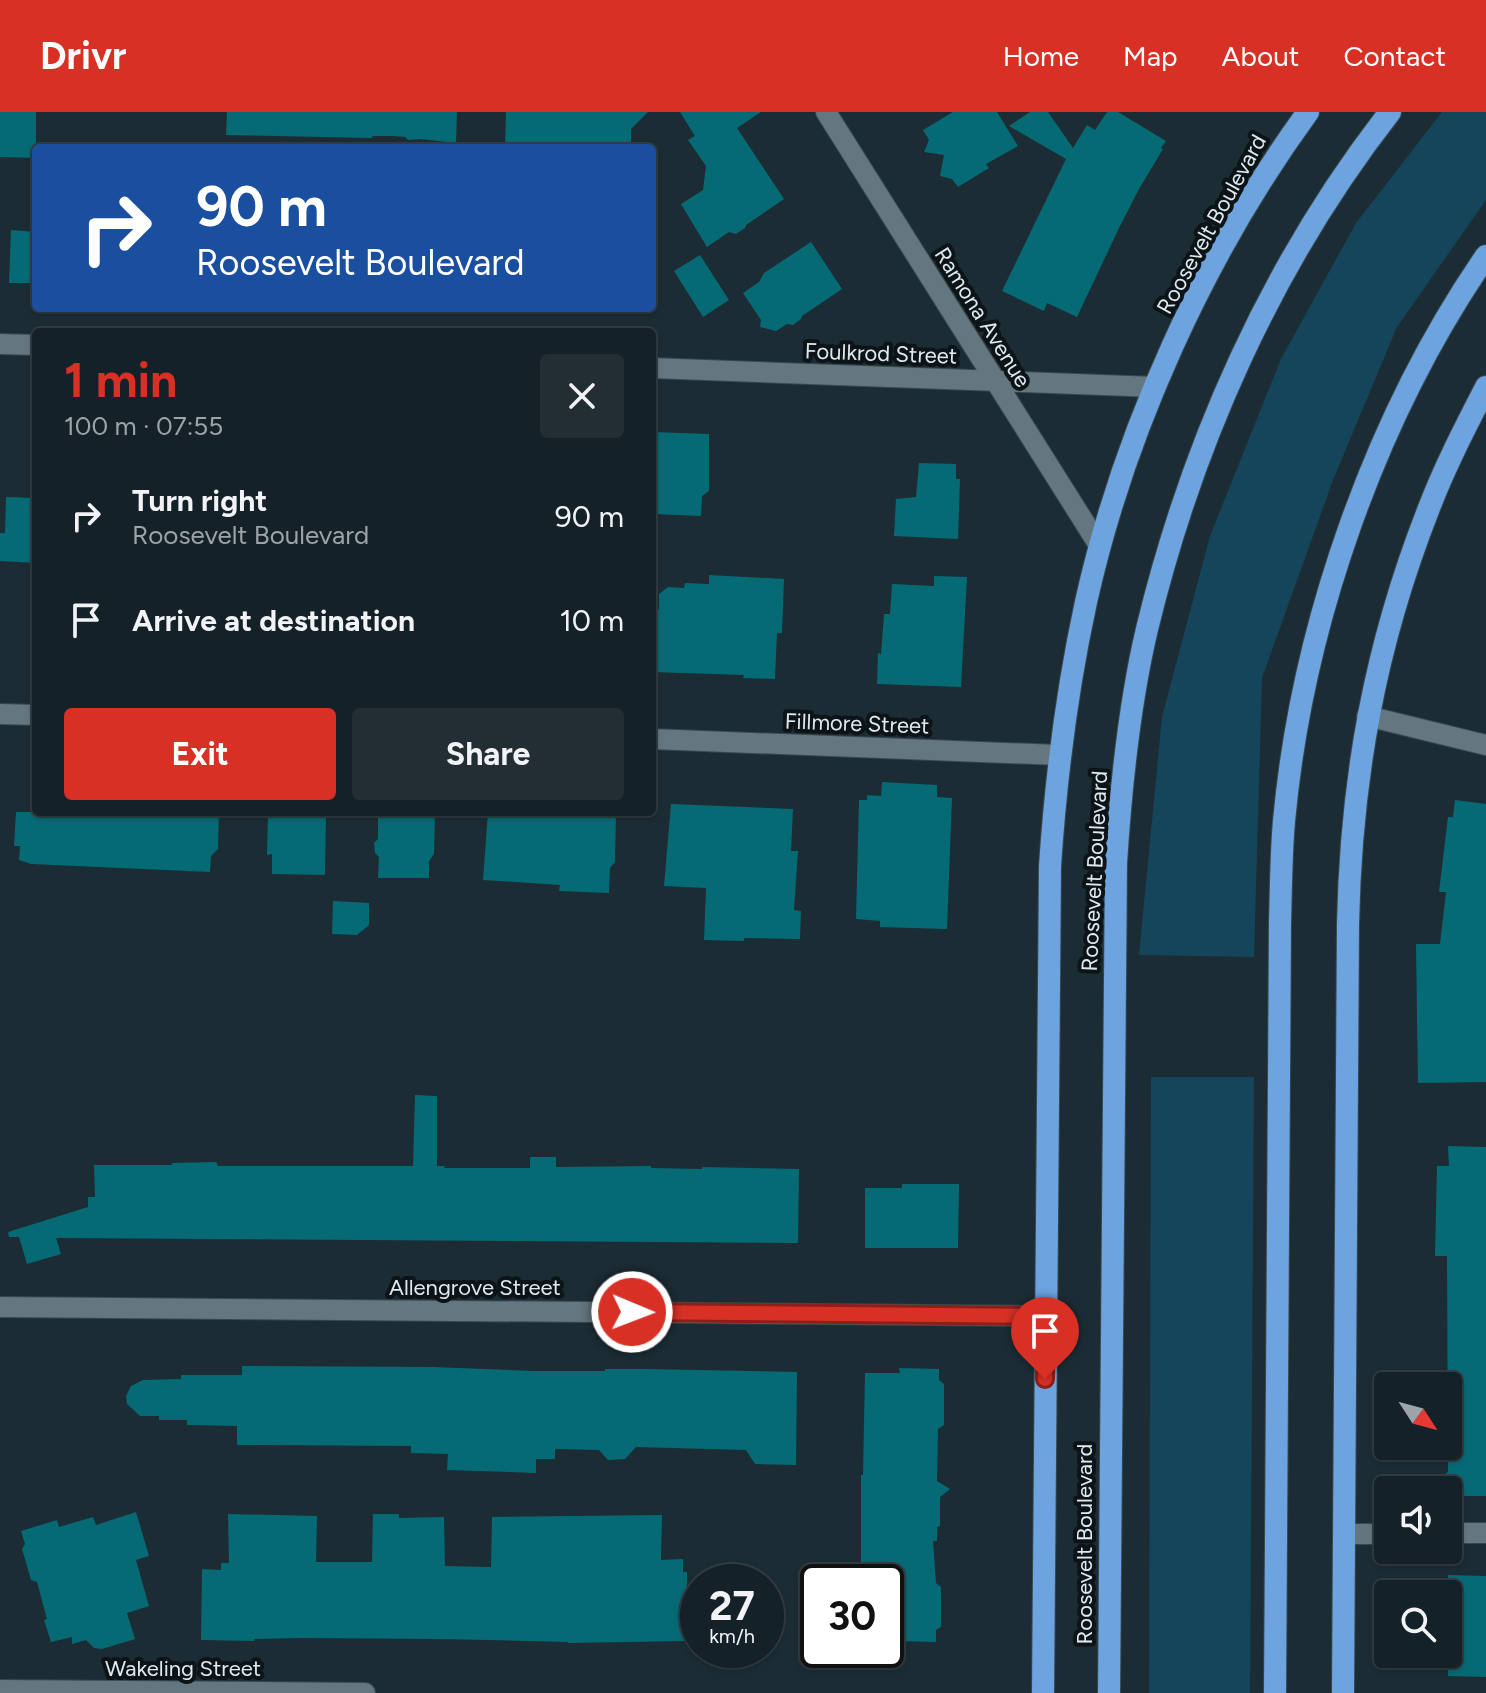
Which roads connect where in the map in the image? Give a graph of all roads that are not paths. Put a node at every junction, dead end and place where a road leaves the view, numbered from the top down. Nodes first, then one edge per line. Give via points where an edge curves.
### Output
1 (826, 112) edge
2 (1308, 112) edge
3 (1390, 112) edge
4 (1486, 256) edge
5 (0, 344) edge
6 (32, 345) edge
7 (656, 368) edge
8 (996, 381) junction
9 (1156, 387) junction
10 (1486, 387) edge
11 (1100, 547) junction
12 (0, 714) edge
13 (32, 715) edge
14 (1367, 716) junction
15 (656, 739) edge
16 (1486, 745) edge
17 (1059, 755) junction
18 (0, 1307) edge
19 (1046, 1316) junction
20 (1462, 1533) edge
21 (1486, 1533) edge
22 (1344, 1534) junction
23 (1374, 1534) edge
24 (0, 1690) edge
25 (365, 1693) edge
26 (1043, 1693) edge
27 (1109, 1693) edge
28 (1275, 1693) edge
29 (1343, 1693) edge

1 - 8 street, Ramona Avenue
2 - 9 highway, Roosevelt Boulevard via 1231,232
3 - 27 highway, Roosevelt Boulevard via 1317,217 1261,315 1176,523 1147,631 1119,820
4 - 28 highway via 1431,345 1386,437 1319,623 1299,715 1284,820 1280,970
5 - 6 street
7 - 8 street, Foulkrod Street
8 - 9 street, Foulkrod Street
8 - 11 street, Ramona Avenue
9 - 11 highway, Roosevelt Boulevard
10 - 14 highway via 1412,552
11 - 17 highway, Roosevelt Boulevard
12 - 13 street
14 - 16 street
14 - 22 highway via 1349,872
15 - 17 street, Fillmore Street
17 - 19 highway, Roosevelt Boulevard via 1050,866
18 - 19 street, Allengrove Street
19 - 26 highway, Roosevelt Boulevard
20 - 21 street
22 - 23 street
22 - 29 highway
24 - 25 street, Wakeling Street

